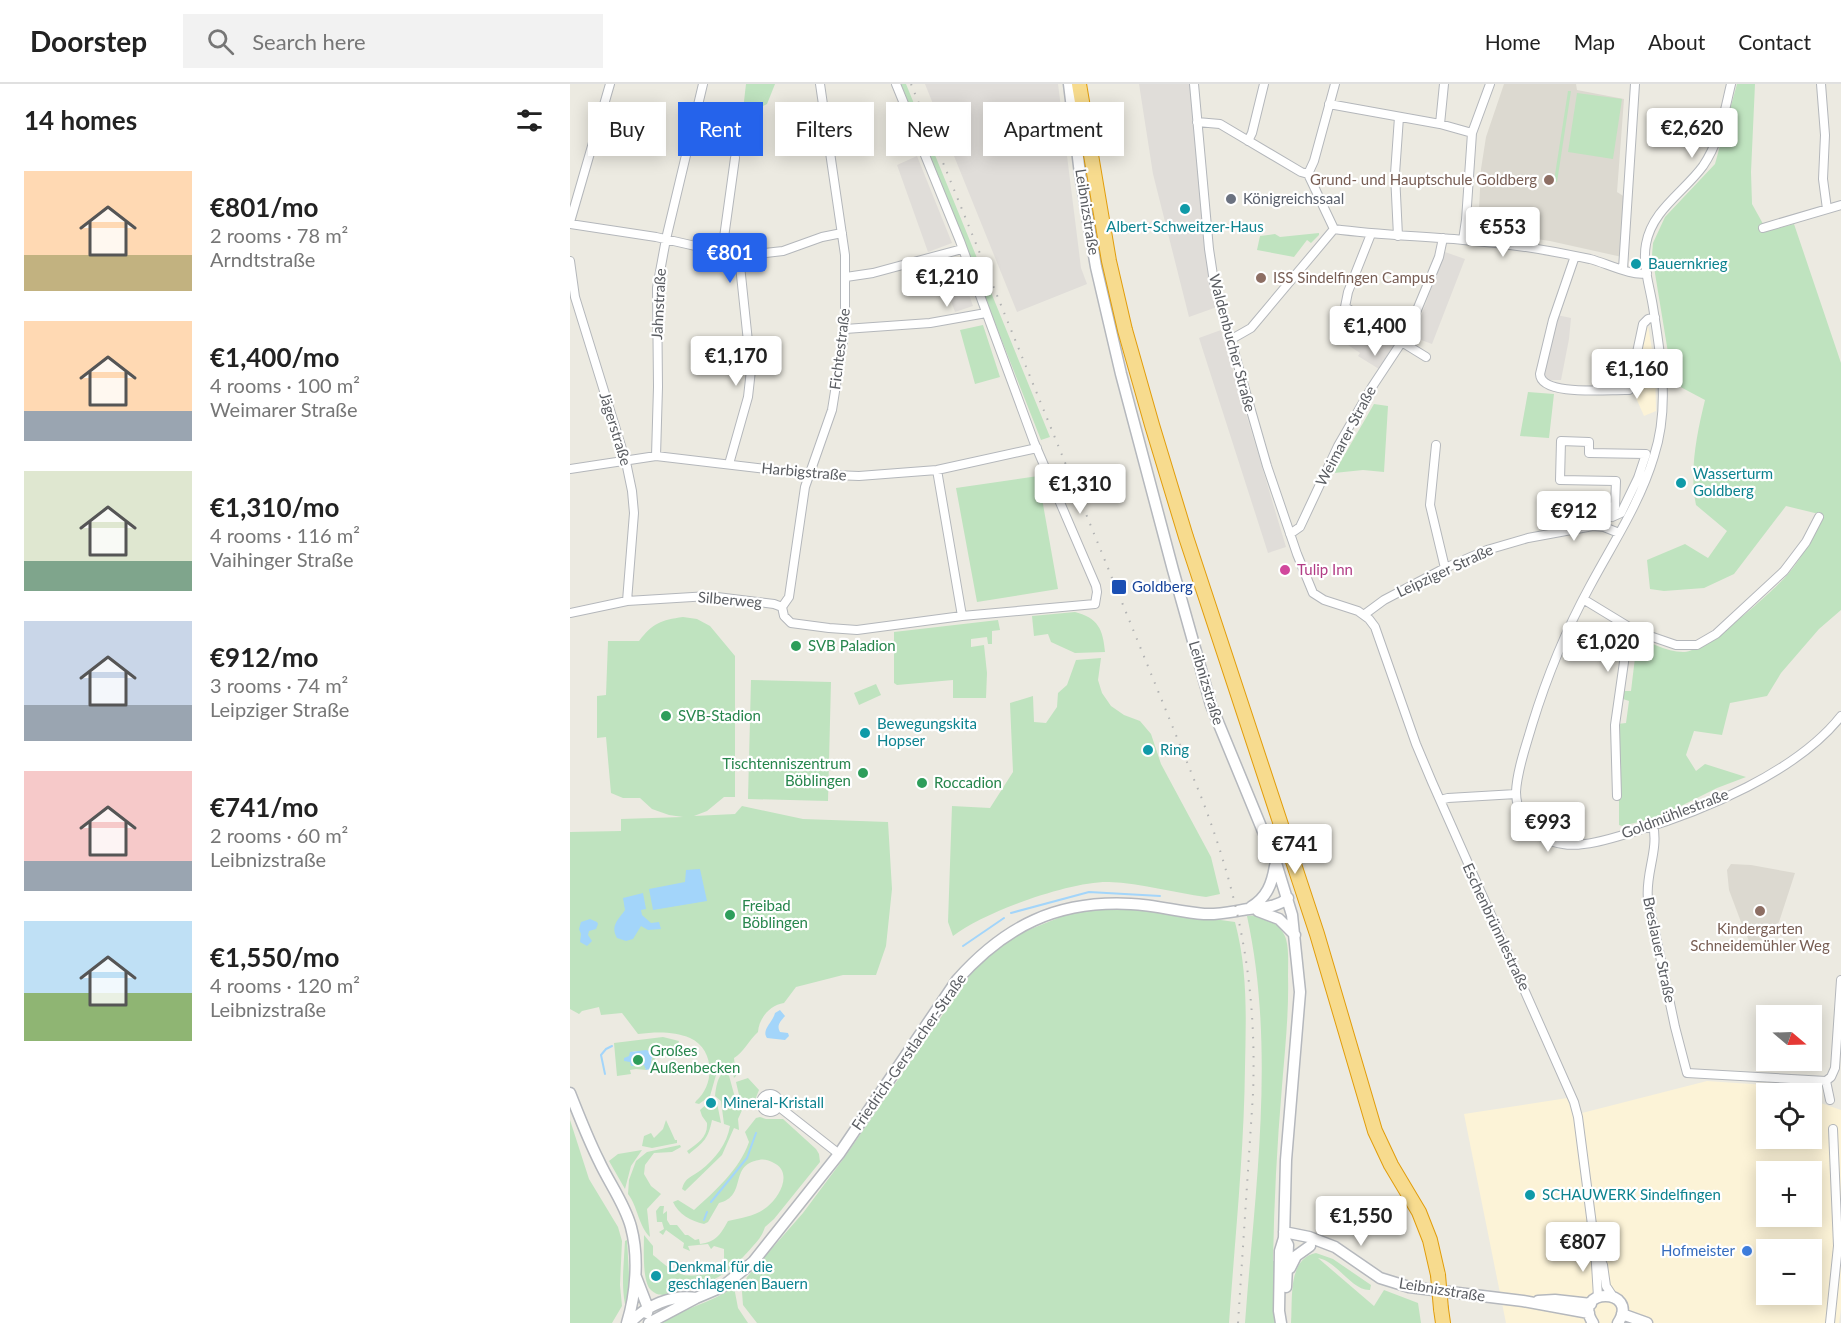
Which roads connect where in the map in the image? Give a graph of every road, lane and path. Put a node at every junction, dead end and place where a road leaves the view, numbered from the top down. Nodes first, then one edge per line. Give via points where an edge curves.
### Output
1 (610, 84) edge
2 (703, 84) edge
3 (820, 84) edge
4 (896, 84) edge
5 (1069, 84) edge
6 (1079, 84) edge
7 (1086, 84) edge
8 (1194, 84) edge
9 (1263, 84) edge
10 (1335, 84) edge
11 (1444, 84) edge
12 (1490, 84) edge
13 (1635, 84) edge
14 (1731, 84) edge
15 (1821, 84) edge
16 (1329, 104) junction
17 (1399, 117) junction
18 (1197, 122) junction
19 (1440, 124) junction
20 (1472, 133) junction
21 (1248, 141) junction
22 (735, 158) dead end
23 (1308, 174) junction
24 (1841, 205) edge
25 (1827, 209) junction
26 (570, 223) edge
27 (1763, 228) dead end
28 (1334, 229) junction
29 (842, 233) junction
30 (1371, 234) junction
31 (1398, 236) junction
32 (1443, 238) junction
33 (666, 239) junction
34 (1463, 240) junction
35 (962, 249) junction
36 (722, 252) junction
37 (740, 256) junction
38 (1575, 256) junction
39 (570, 261) edge
40 (1623, 269) junction
41 (1647, 273) junction
42 (846, 277) junction
43 (986, 313) junction
44 (1655, 317) junction
45 (845, 330) junction
46 (1230, 340) junction
47 (1401, 341) junction
48 (1426, 357) dead end
49 (1436, 446) dead end
50 (1037, 448) junction
51 (1646, 454) joint
52 (656, 456) junction
53 (626, 462) junction
54 (729, 464) junction
55 (570, 469) edge
56 (937, 470) junction
57 (809, 474) junction
58 (1819, 517) dead end
59 (1619, 533) junction
60 (1290, 534) junction
61 (1445, 568) junction
62 (1583, 599) junction
63 (627, 601) junction
64 (782, 607) junction
65 (570, 613) edge
66 (1365, 614) junction
67 (962, 616) junction
68 (1629, 627) junction
69 (1841, 716) edge
70 (1516, 794) junction
71 (1617, 796) dead end
72 (1440, 800) junction
73 (1653, 825) junction
74 (1276, 862) junction
75 (1288, 898) junction
76 (1260, 901) junction
77 (1249, 909) junction
78 (1296, 935) junction
79 (1841, 980) edge
80 (1826, 1080) junction
81 (570, 1093) edge
82 (1830, 1100) dead end
83 (778, 1106) dead end
84 (1833, 1129) dead end
85 (839, 1154) junction
86 (1284, 1235) junction
87 (1328, 1244) junction
88 (1310, 1245) junction
89 (1595, 1248) junction
90 (635, 1274) junction
91 (1441, 1275) junction
92 (1286, 1286) junction
93 (634, 1292) junction
94 (1614, 1298) junction
95 (1593, 1309) edge
96 (648, 1316) edge
97 (1446, 1316) edge
98 (1619, 1321) edge
99 (629, 1323) edge
100 (1281, 1323) edge
101 (1647, 1323) edge
102 (1830, 1323) edge

1 - 26 street
2 - 33 street, Jahnstraße
3 - 29 street, Fichtestraße
4 - 35 street
5 - 74 street, Leibnizstraße via 1096,267 1121,374 1211,705
6 - 91 highway via 1114,284 1162,459 1317,934 1375,1131 1419,1212
7 - 91 highway via 1120,274 1165,440 1323,924 1378,1112 1394,1153 1430,1221 1439,1248
8 - 18 street, Waldenbucher Straße
9 - 21 street
10 - 16 street
11 - 19 street
12 - 20 street
13 - 40 street
14 - 41 street via 1710,154 1651,229 1645,248
15 - 25 street
16 - 17 street
16 - 23 street
17 - 19 street
17 - 31 street via 1395,174
18 - 21 street via 1220,124
18 - 46 street, Waldenbucher Straße via 1209,249
19 - 20 street
20 - 34 street
21 - 23 street
22 - 36 street
23 - 28 street
24 - 25 street
25 - 27 street
26 - 33 street
28 - 30 street
28 - 46 street via 1251,327
29 - 37 street via 783,251
29 - 42 street, Fichtestraße
30 - 31 street
30 - 47 street via 1345,307
31 - 32 street
32 - 34 street
32 - 47 street, Weimarer Straße via 1439,257
33 - 36 street
33 - 52 street, Jahnstraße via 656,300
34 - 38 street
35 - 42 street
35 - 43 street
36 - 37 street
37 - 54 street via 751,370 748,397
38 - 40 street
38 - 44 street via 1551,327 1540,374 1544,383 1560,389 1629,390 1643,324
39 - 53 street, Jägerstraße via 575,297
40 - 41 street
41 - 44 street
42 - 45 street, Fichtestraße
43 - 45 street via 930,323
43 - 50 street
44 - 59 street via 1664,388 1661,425 1647,479
45 - 57 street, Fichtestraße via 832,410
46 - 60 street, Waldenbucher Straße
47 - 48 street
47 - 60 street, Weimarer Straße via 1338,446 1300,527
49 - 61 street via 1430,505
50 - 56 street, Harbigstraße
50 - 67 street, Silberweg via 1096,586 1095,604
51 - 51 street via 1621,513 1612,517 1616,481 1560,480 1561,441 1589,442 1589,453
52 - 53 street, Harbigstraße
52 - 54 street, Harbigstraße
53 - 55 street, Harbigstraße
53 - 63 street, Jägerstraße via 634,513
54 - 57 street, Harbigstraße
56 - 57 street, Harbigstraße via 859,476
56 - 67 street
57 - 64 street, Fichtestraße via 789,597
58 - 68 street via 1784,572 1707,641 1681,646
59 - 61 street, Leipziger Straße via 1593,526 1528,538
59 - 62 street
60 - 66 street, Waldenbucher Straße via 1313,593
61 - 66 street, Leipziger Straße
62 - 68 street
62 - 70 street via 1542,694
63 - 64 street, Silberweg via 709,596
63 - 65 street, Silberweg
64 - 67 street, Silberweg via 791,623 829,628 868,629
66 - 72 street, Eschenbrünnlestraße via 1378,632 1416,744
68 - 71 street via 1615,725
69 - 73 street, Goldmühlestraße via 1814,745 1766,776
70 - 72 street
70 - 73 street, Goldmühlestraße via 1521,814 1535,831 1565,845 1604,840
72 - 89 street, Eschenbrünnlestraße via 1574,1102
73 - 80 street, Breslauer Straße via 1656,840 1647,899 1687,1073
74 - 75 street, Leibnizstraße
74 - 76 street, Friedrich-Gerstlacher-Straße via 1271,887
75 - 76 street, Friedrich-Gerstlacher-Straße
75 - 77 street, Friedrich-Gerstlacher-Straße via 1276,906
75 - 78 street, Leibnizstraße
76 - 77 street, Friedrich-Gerstlacher-Straße
77 - 78 street, Friedrich-Gerstlacher-Straße via 1279,919
77 - 85 street, Friedrich-Gerstlacher-Straße via 1203,914 1134,904 1102,904 1053,913 1012,931 977,957 957,980
78 - 86 street, Leibnizstraße via 1300,992
79 - 80 street via 1835,1068
80 - 82 street
81 - 90 street via 623,1207 633,1238
83 - 85 street
84 - 102 street via 1838,1238
85 - 96 street, Friedrich-Gerstlacher-Straße via 745,1270 722,1287 696,1298 681,1298
86 - 87 street, Leibnizstraße
86 - 88 street via 1293,1245
86 - 92 street via 1288,1245
86 - 100 street via 1280,1251
87 - 88 street
87 - 95 street, Leibnizstraße via 1393,1283 1553,1308
88 - 92 street via 1294,1259
89 - 94 street, Eschenbrünnlestraße via 1603,1264 1606,1286
89 - 95 street, Eschenbrünnlestraße
90 - 93 street
90 - 96 street
91 - 97 highway, bridge
92 - 100 street
93 - 96 street
93 - 99 street
94 - 95 street, Leibnizstraße via 1606,1295
94 - 98 street via 1620,1304
96 - 99 street
98 - 101 street

